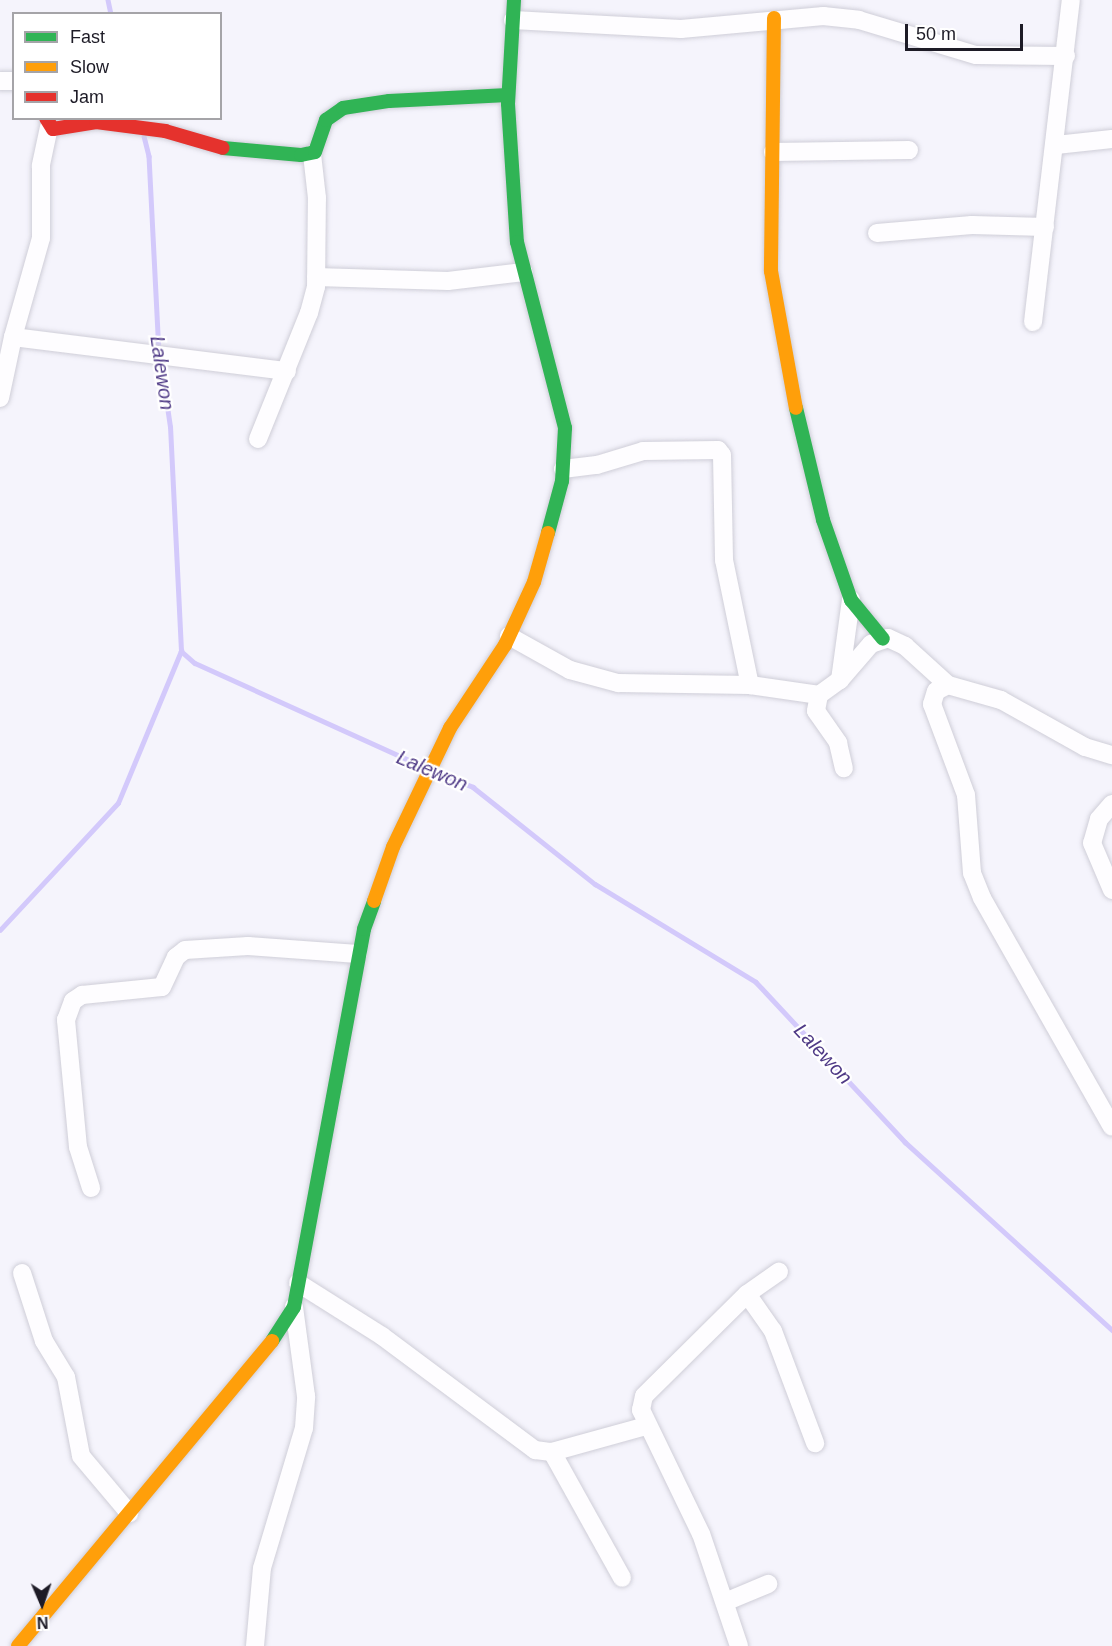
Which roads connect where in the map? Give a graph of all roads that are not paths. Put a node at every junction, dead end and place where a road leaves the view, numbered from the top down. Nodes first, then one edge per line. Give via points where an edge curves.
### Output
1 (514, 0) edge
2 (1071, 0) edge
3 (774, 18) junction
4 (513, 20) junction
5 (1066, 56) junction
6 (508, 95) junction
7 (47, 123) edge
8 (1112, 139) edge
9 (1056, 145) junction
10 (909, 150) dead end
11 (773, 152) junction
12 (312, 154) junction
13 (1045, 227) junction
14 (877, 232) dead end
15 (524, 272) junction
16 (316, 277) junction
17 (1033, 322) dead end
18 (13, 337) junction
19 (287, 371) junction
20 (0, 398) edge
21 (258, 439) dead end
22 (563, 469) junction
23 (851, 600) junction
24 (509, 636) junction
25 (883, 639) junction
26 (840, 680) junction
27 (750, 685) junction
28 (948, 685) junction
29 (819, 695) junction
30 (1112, 755) edge
31 (844, 768) dead end
32 (1112, 804) edge
33 (1112, 890) edge
34 (358, 954) junction
35 (1112, 1127) edge
36 (92, 1188) dead end
37 (779, 1272) dead end
38 (22, 1273) dead end
39 (298, 1283) junction
40 (747, 1294) junction
41 (294, 1307) junction
42 (646, 1426) junction
43 (815, 1443) dead end
44 (552, 1452) junction
45 (129, 1513) junction
46 (622, 1578) dead end
47 (768, 1584) dead end
48 (725, 1602) junction
49 (18, 1646) edge
50 (255, 1646) edge
51 (739, 1646) edge

1 - 4 street
2 - 5 street
3 - 4 street via 681,29
3 - 5 street via 823,16 859,20 976,55
3 - 11 street
4 - 6 street
5 - 9 street
6 - 12 street via 389,101 343,108 326,120
6 - 15 street via 511,172
7 - 12 street via 96,122 165,131 228,150
7 - 18 street via 41,166 41,238
8 - 9 street
9 - 13 street
10 - 11 street
11 - 23 street via 771,271 788,374 823,520
12 - 16 street via 317,198
13 - 14 street via 972,225
13 - 17 street
15 - 16 street via 438,281
15 - 22 street via 566,428
16 - 19 street via 309,313
18 - 19 street
18 - 20 street
19 - 21 street
22 - 24 street via 534,582
22 - 27 street via 597,465 643,451 718,450 722,455 724,560
23 - 25 street
23 - 26 street
24 - 27 street via 570,669 618,683
24 - 34 street via 445,739 393,847
25 - 26 street via 871,644
25 - 28 street via 905,646
26 - 29 street
27 - 29 street
28 - 30 street via 1001,700 1085,747
28 - 35 street via 936,691 932,704 966,795 972,873 982,898
29 - 31 street via 816,711 838,742
32 - 33 street via 1093,829 1092,843
34 - 36 street via 248,946 194,949 176,957 162,987 82,995 73,1001 66,1020 78,1147
34 - 39 street
37 - 40 street
38 - 45 street via 44,1341 66,1377 81,1456
39 - 41 street
39 - 44 street via 382,1336 526,1445
40 - 42 street via 644,1396 641,1410
40 - 43 street via 773,1331
41 - 45 street via 285,1325
41 - 50 street via 306,1396 304,1428 262,1568
42 - 44 street
42 - 48 street via 701,1534
44 - 46 street
45 - 49 street
47 - 48 street
48 - 51 street

